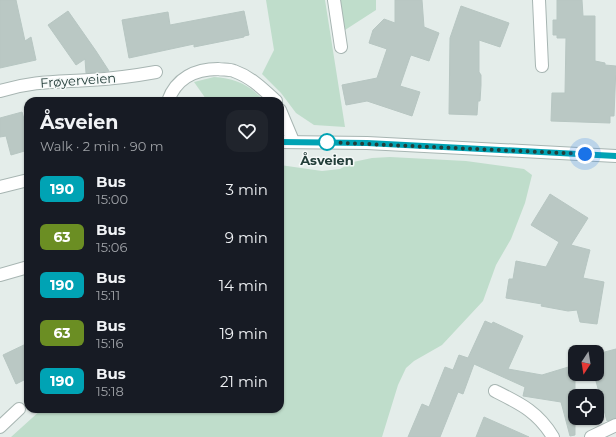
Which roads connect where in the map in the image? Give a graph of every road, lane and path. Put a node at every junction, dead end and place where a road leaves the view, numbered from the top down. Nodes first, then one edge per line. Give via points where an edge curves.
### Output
1 (334, 0) edge
2 (539, 0) edge
3 (341, 47) dead end
4 (542, 66) dead end
5 (156, 72) dead end
6 (0, 91) edge
7 (170, 97) edge
8 (272, 97) edge
9 (284, 120) edge
10 (293, 141) junction
11 (284, 142) edge
12 (616, 156) edge
13 (24, 181) edge
14 (0, 187) edge
15 (24, 268) edge
16 (0, 276) edge
17 (495, 391) dead end
18 (19, 409) dead end
19 (616, 425) edge
20 (0, 427) edge
21 (553, 437) edge
22 (591, 437) edge

1 - 3 street
2 - 4 street
5 - 6 street, Frøyerveien via 90,80 45,81
7 - 8 street via 186,77 205,69 232,70 254,81
9 - 10 street
10 - 11 street
10 - 12 street
13 - 14 street
15 - 16 street
17 - 21 street via 524,405 535,414
18 - 20 street
19 - 22 street

